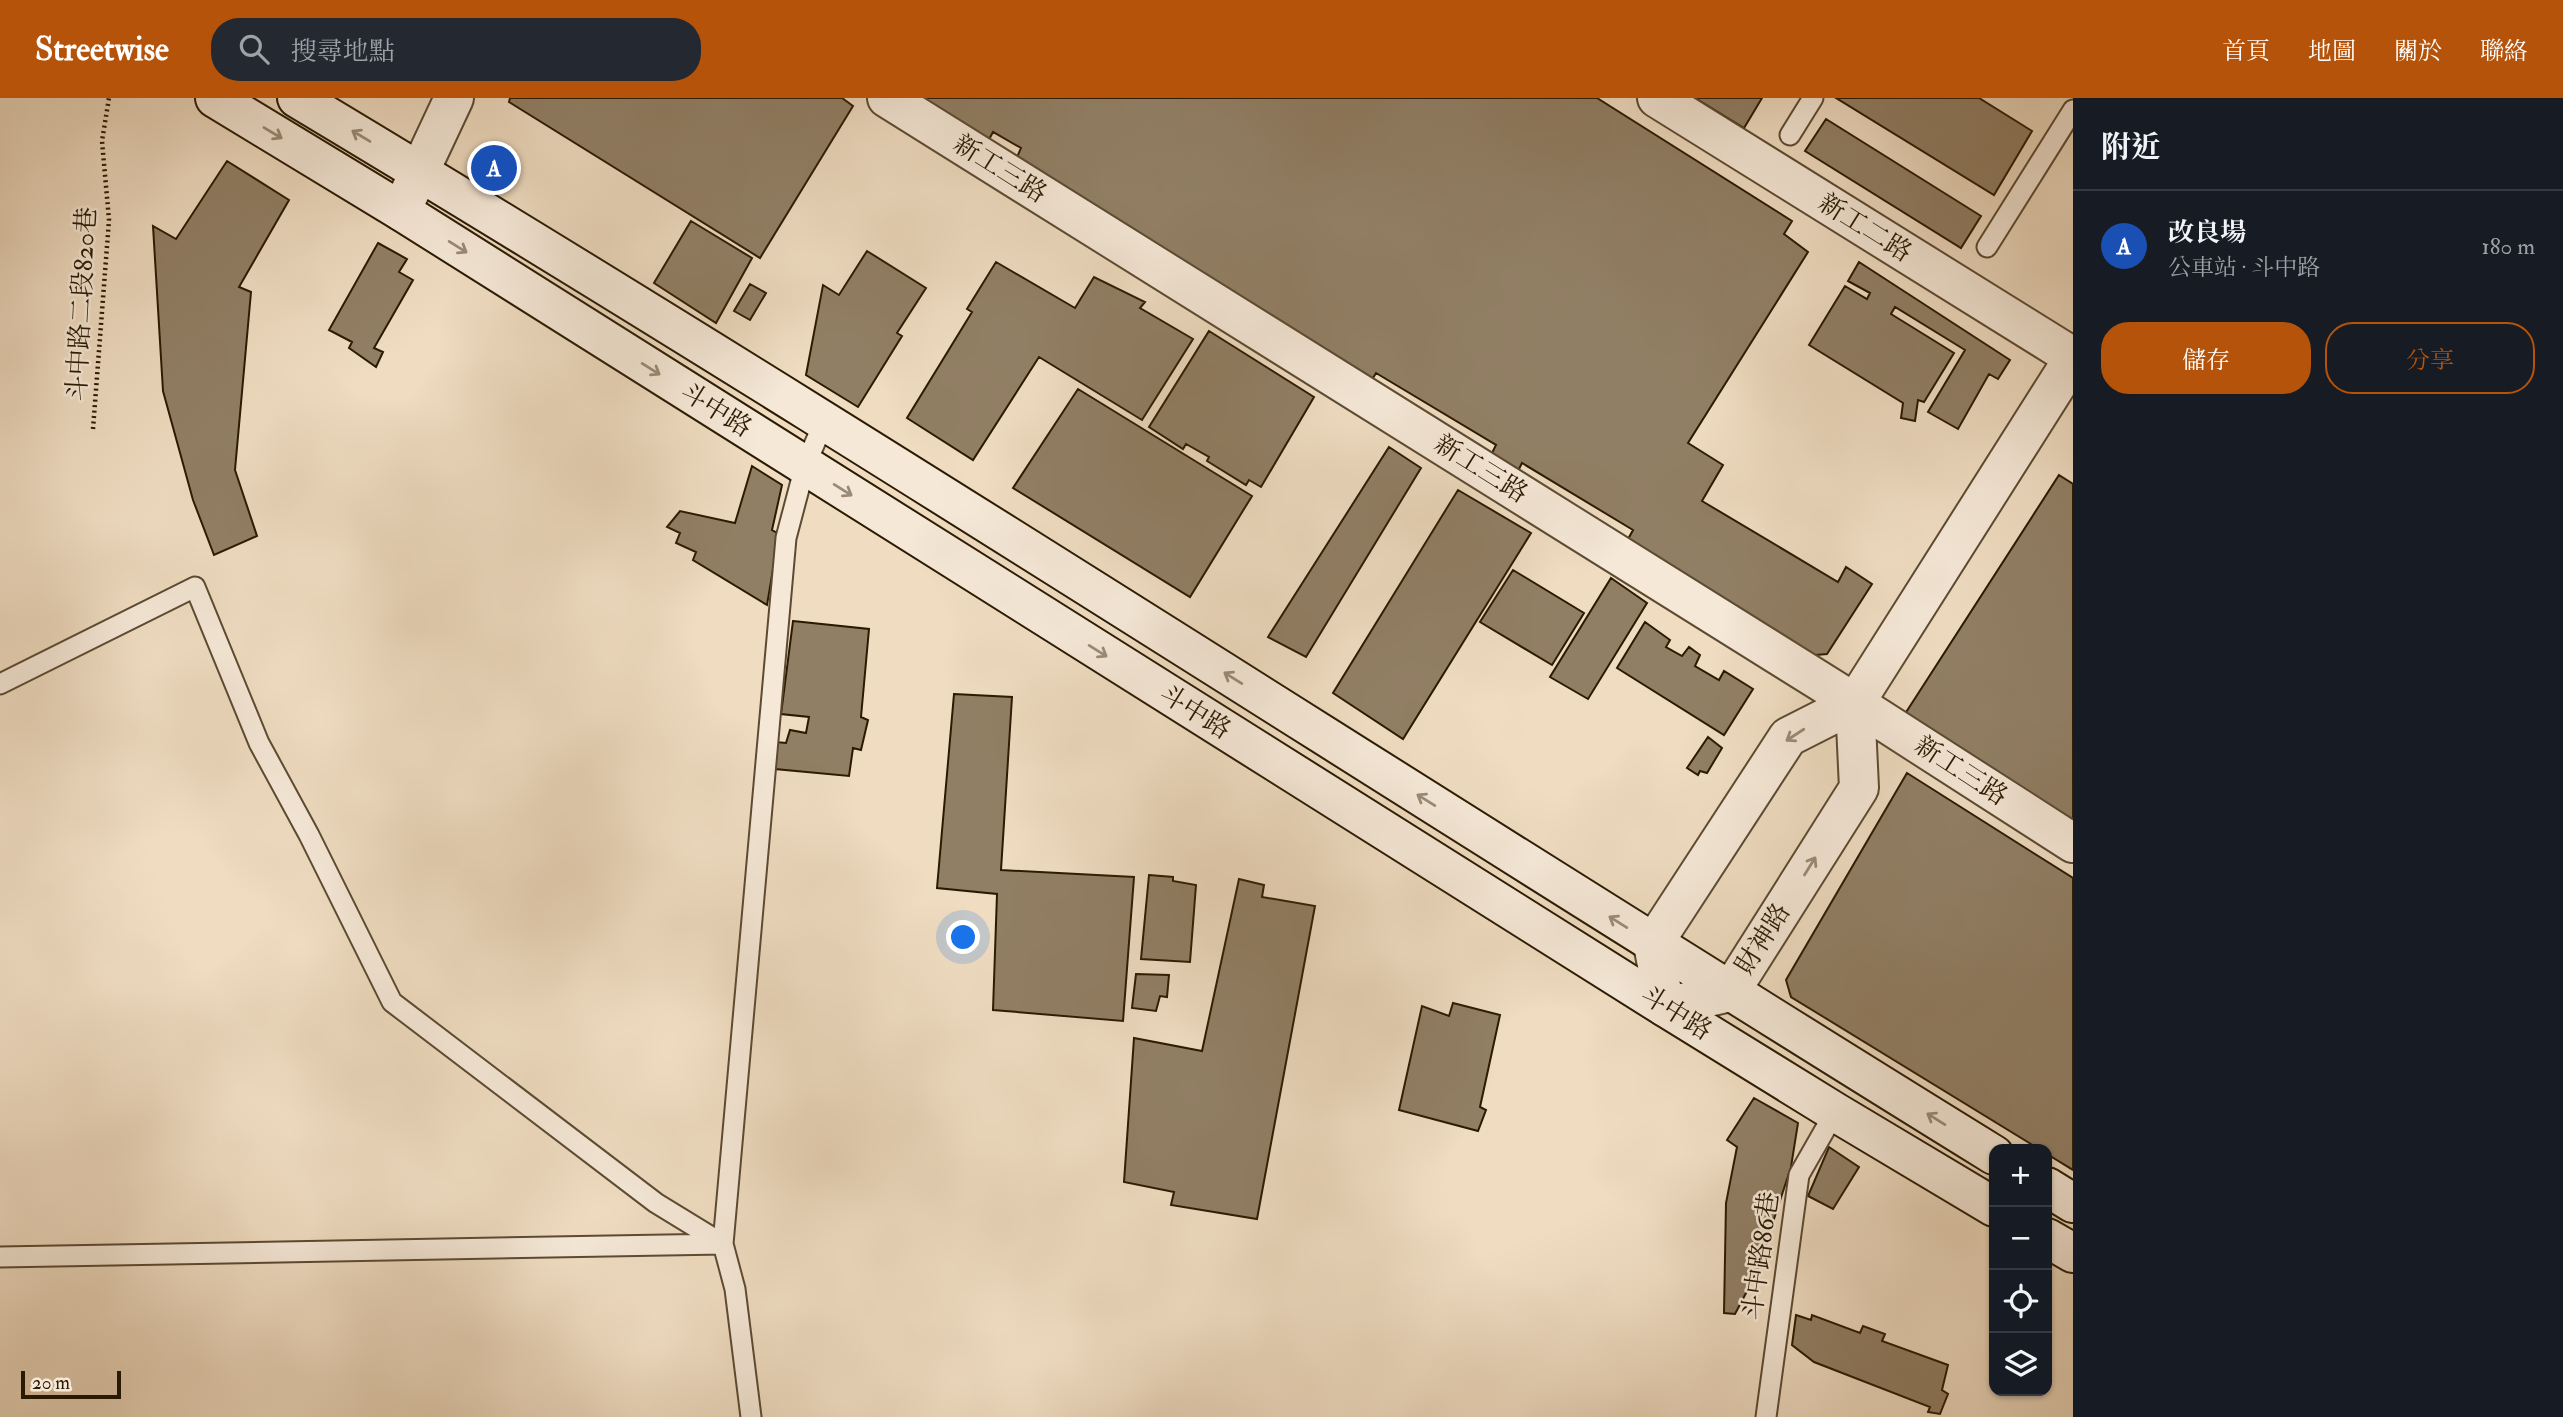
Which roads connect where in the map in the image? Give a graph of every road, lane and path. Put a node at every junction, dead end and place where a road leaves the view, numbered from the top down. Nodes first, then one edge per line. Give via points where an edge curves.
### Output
1 (109, 98) edge
2 (215, 98) edge
3 (298, 98) edge
4 (454, 98) edge
5 (887, 98) edge
6 (1657, 98) edge
7 (1813, 98) edge
8 (2073, 110) edge
9 (1790, 135) dead end
10 (419, 171) junction
11 (401, 211) junction
12 (1987, 247) dead end
13 (2073, 358) edge
14 (824, 422) junction
15 (93, 429) dead end
16 (805, 466) junction
17 (1091, 589) junction
18 (1065, 631) junction
19 (0, 684) edge
20 (1855, 703) junction
21 (2073, 844) edge
22 (1653, 944) junction
23 (1730, 992) junction
24 (1665, 1007) junction
25 (1835, 1112) junction
26 (1989, 1151) edge
27 (2052, 1190) edge
28 (2073, 1203) edge
29 (1989, 1204) edge
30 (2052, 1241) edge
31 (723, 1244) junction
32 (2073, 1253) edge
33 (0, 1257) edge
34 (751, 1417) edge
35 (1766, 1417) edge

1 - 15 path, 斗中路二段820巷 via 102,141 109,220
2 -> 11 main road, 斗中路
10 -> 3 main road, 斗中路
4 - 10 main road
5 - 20 main road, 新工三路
6 - 13 main road, 新工二路
7 - 9 lane
8 - 12 lane
10 - 11 main road
10 - 14 main road, 斗中路
11 -> 16 main road, 斗中路
13 - 20 main road
14 - 16 lane
14 - 17 main road, 斗中路
16 -> 18 main road, 斗中路
16 - 31 lane via 786,538
17 - 18 main road
22 -> 17 main road, 斗中路
18 -> 24 main road, 斗中路
19 - 31 lane via 195,587 258,743 392,1002 656,1203
20 - 21 main road, 新工三路
20 -> 22 main road via 1788,737
23 -> 20 main road, 財神路 via 1859,788
22 - 23 main road, 斗中路
22 - 24 main road
23 - 24 main road, 財神路
26 -> 23 main road, 斗中路
24 - 25 main road, 斗中路
25 - 29 main road, 斗中路
25 - 35 lane, 斗中路86巷 via 1799,1175
27 - 28 main road
30 - 32 main road
31 - 33 lane
31 - 34 lane via 735,1289

